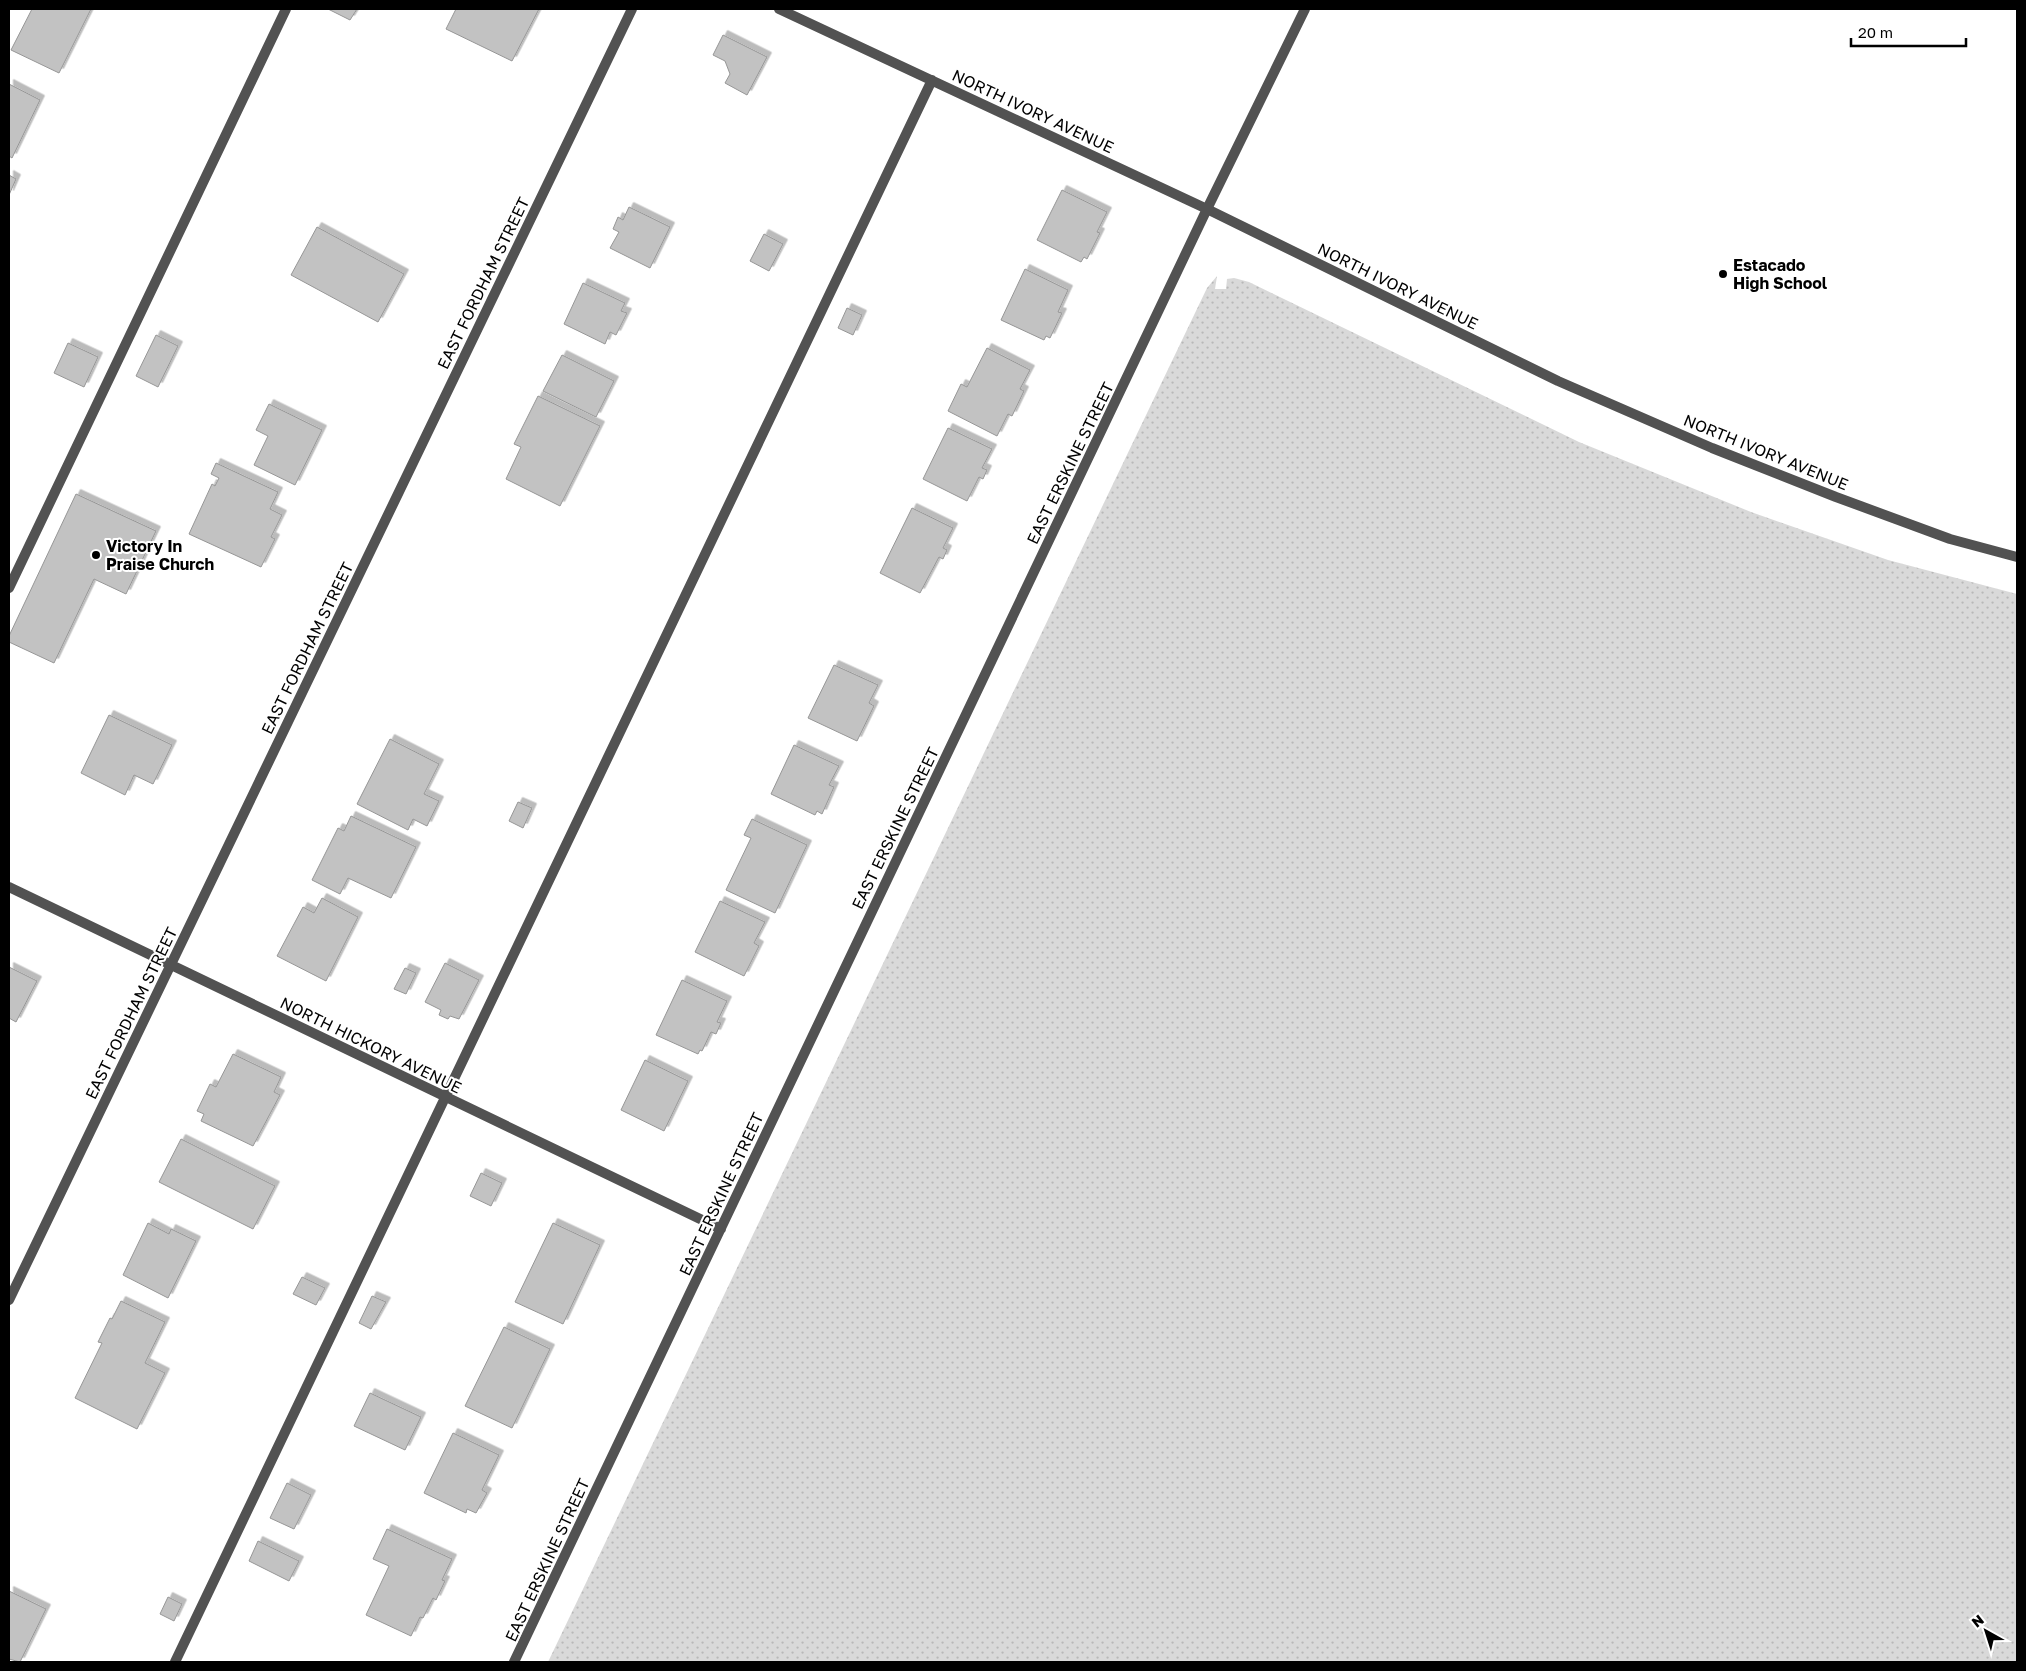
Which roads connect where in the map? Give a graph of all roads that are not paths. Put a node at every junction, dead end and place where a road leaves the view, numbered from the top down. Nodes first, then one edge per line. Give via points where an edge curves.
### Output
1 (286, 9) edge
2 (632, 9) edge
3 (779, 9) edge
4 (1305, 9) edge
5 (932, 80) junction
6 (1207, 209) junction
7 (2017, 557) edge
8 (9, 588) edge
9 (9, 887) edge
10 (170, 965) junction
11 (444, 1097) junction
12 (720, 1229) junction
13 (9, 1300) edge
14 (174, 1662) edge
15 (514, 1662) edge

1 - 8 street
2 - 10 street, EAST FORDHAM STREET
3 - 5 street, NORTH IVORY AVENUE
4 - 6 street, EAST ERSKINE STREET
5 - 6 street, NORTH IVORY AVENUE
5 - 11 street
6 - 7 street, NORTH IVORY AVENUE via 1558,380 1712,448 1950,539
6 - 12 street, EAST ERSKINE STREET
9 - 10 street, NORTH HICKORY AVENUE
10 - 11 street, NORTH HICKORY AVENUE
10 - 13 street, EAST FORDHAM STREET
11 - 12 street, NORTH HICKORY AVENUE
11 - 14 street
12 - 15 street, EAST ERSKINE STREET

